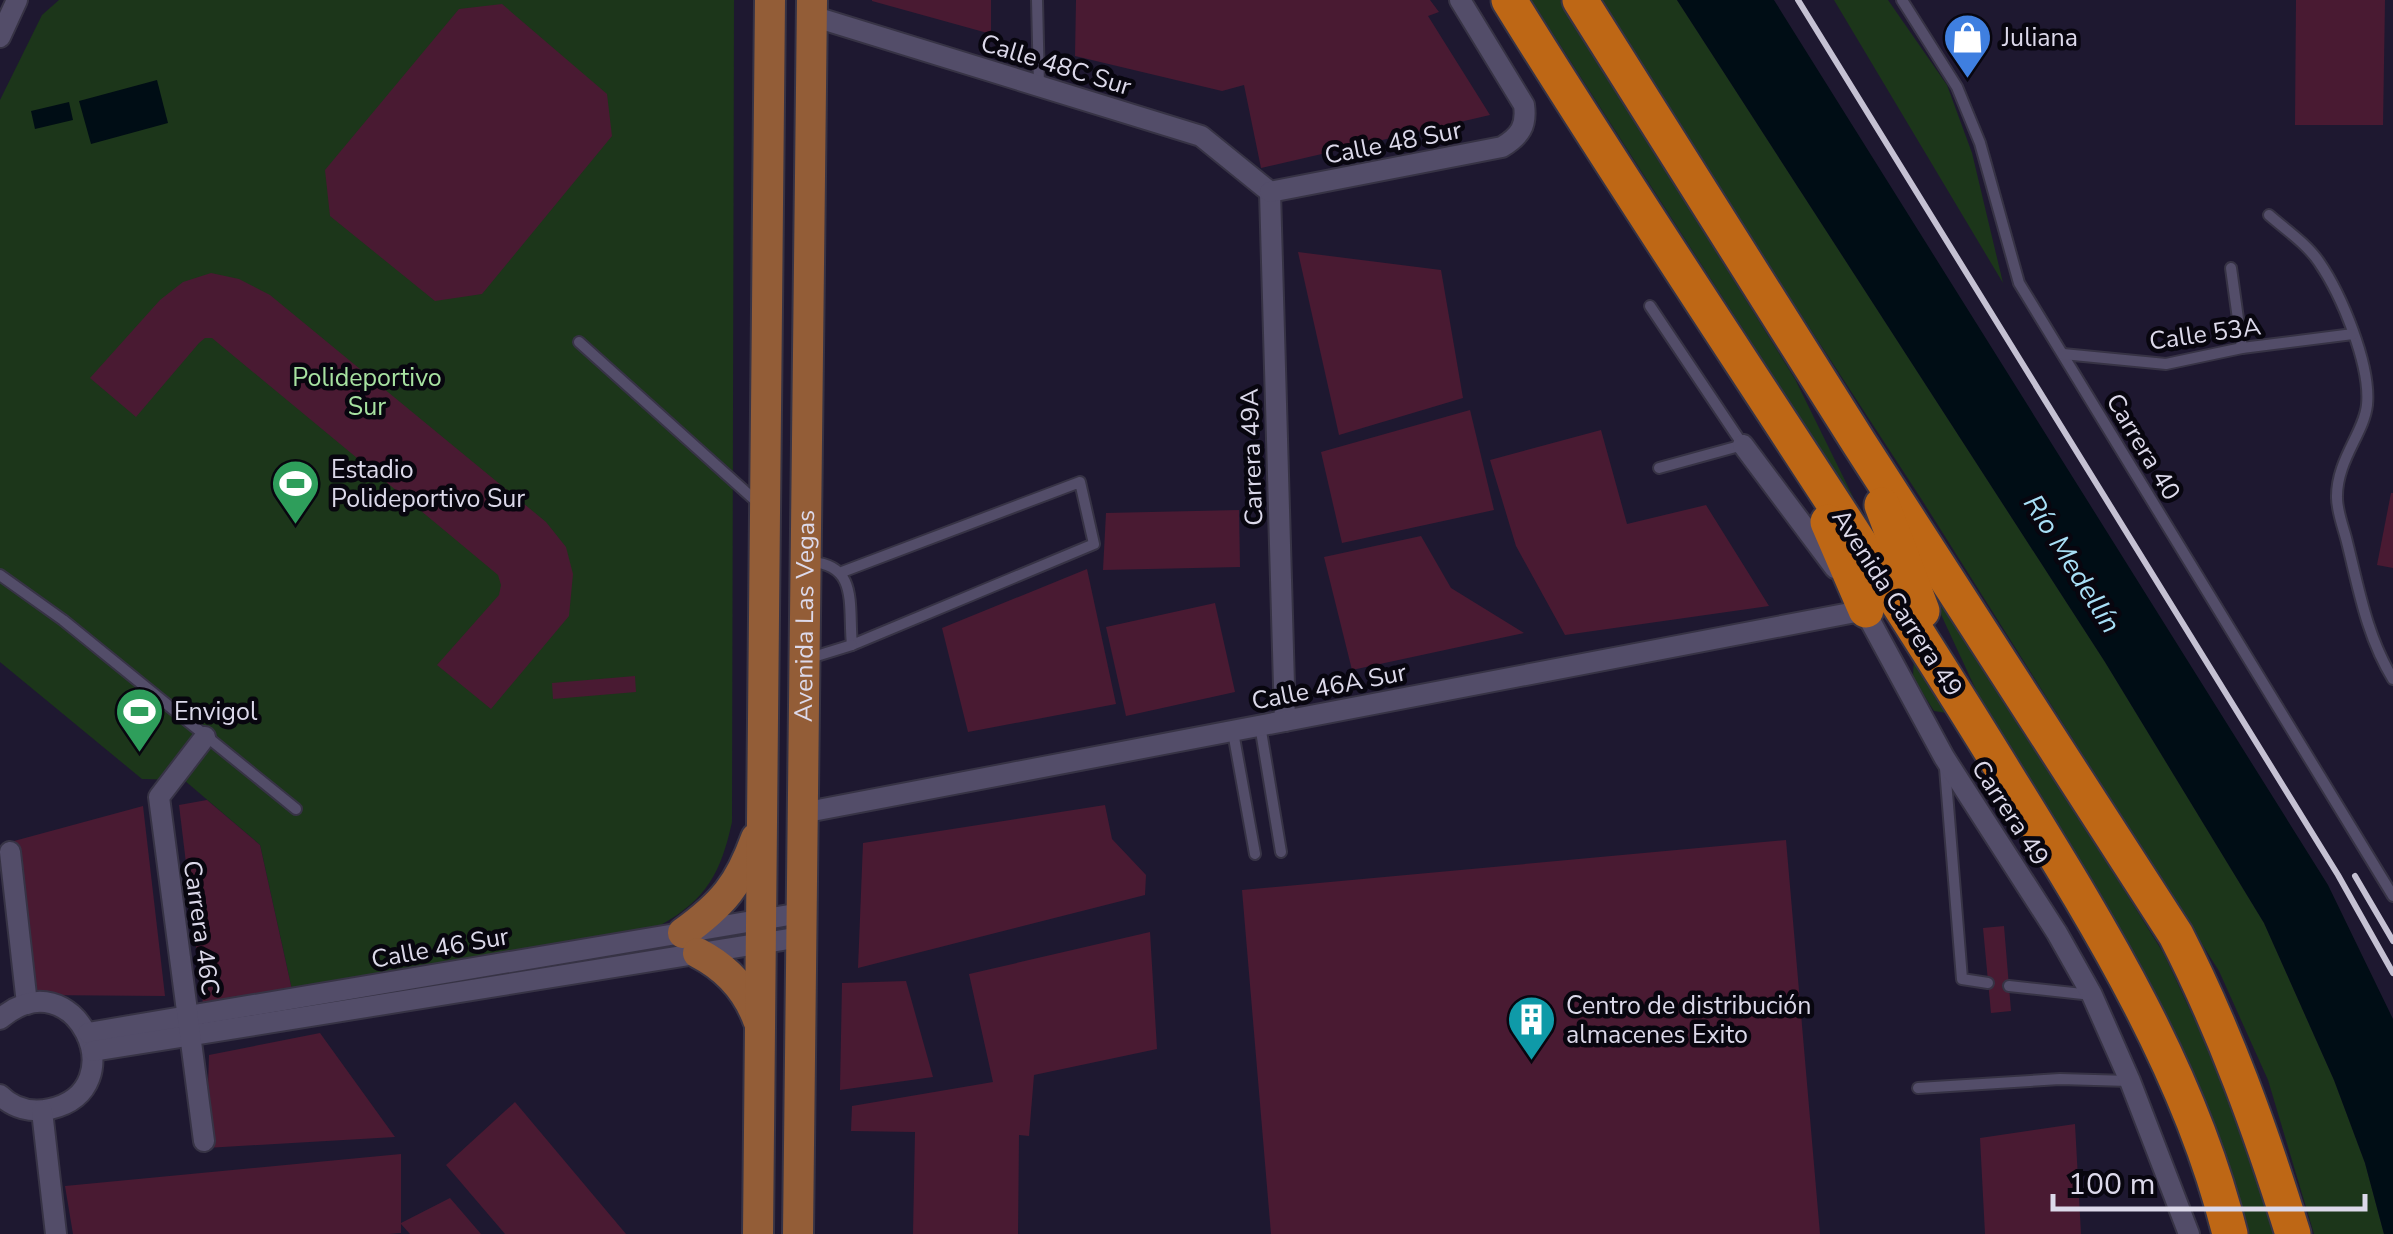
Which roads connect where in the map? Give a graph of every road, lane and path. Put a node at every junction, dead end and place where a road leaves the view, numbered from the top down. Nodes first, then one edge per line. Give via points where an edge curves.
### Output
1 (18, 0) edge
2 (770, 0) edge
3 (1037, 0) edge
4 (1460, 0) edge
5 (1509, 0) edge
6 (1580, 0) edge
7 (1902, 0) edge
8 (812, 8) edge
9 (0, 37) edge
10 (1039, 86) junction
11 (1270, 192) junction
12 (2269, 214) dead end
13 (2231, 268) dead end
14 (1650, 306) dead end
15 (2353, 334) junction
16 (579, 342) dead end
17 (2242, 348) junction
18 (2063, 354) junction
19 (1860, 443) junction
20 (1743, 444) junction
21 (1796, 448) junction
22 (1659, 468) dead end
23 (765, 510) junction
24 (805, 562) junction
25 (842, 572) junction
26 (0, 575) edge
27 (1866, 610) junction
28 (852, 645) junction
29 (804, 660) junction
30 (1946, 676) junction
31 (2393, 679) edge
32 (1285, 720) junction
33 (1260, 726) junction
34 (1233, 731) junction
35 (205, 737) junction
36 (1944, 757) junction
37 (296, 810) dead end
38 (802, 813) junction
39 (762, 821) junction
40 (10, 852) dead end
41 (1281, 852) dead end
42 (1255, 854) dead end
43 (2393, 896) edge
44 (801, 925) junction
45 (761, 932) junction
46 (691, 943) junction
47 (1988, 983) dead end
48 (2009, 986) dead end
49 (2092, 995) junction
50 (27, 1004) junction
51 (0, 1019) edge
52 (760, 1025) junction
53 (189, 1026) junction
54 (90, 1042) junction
55 (2130, 1081) junction
56 (1918, 1088) dead end
57 (0, 1094) edge
58 (42, 1111) junction
59 (204, 1141) dead end
60 (56, 1234) edge
61 (758, 1234) edge
62 (798, 1234) edge
63 (2189, 1234) edge
64 (2230, 1234) edge
65 (2293, 1234) edge

1 - 9 street
2 - 23 main road, Avenida Las Vegas
3 - 10 lane
4 - 11 street, Calle 48 Sur via 1524,105 1521,132 1502,147
5 - 21 highway, Avenida Carrera 49
6 - 19 highway
7 - 18 lane, Carrera 40 via 1957,86 2019,283
8 - 10 street, Calle 48C Sur
8 - 24 main road, Avenida Las Vegas
10 - 11 street, Calle 48C Sur via 1201,136
11 - 32 street, Carrera 49A
12 - 15 lane via 2317,258
13 - 17 lane
14 - 20 lane
15 - 17 lane, Calle 53A
15 - 31 lane via 2368,407 2344,459 2337,498 2366,621
16 - 23 lane
17 - 18 lane, Calle 53A via 2166,364
18 - 43 lane, Carrera 40
19 - 30 highway
19 - 65 highway via 2176,935 2250,1102
20 - 22 lane
20 - 27 street, Carrera 49
21 - 27 highway
21 - 30 highway, Avenida Carrera 49
23 - 39 main road, Avenida Las Vegas
24 - 25 lane via 832,564
24 - 29 main road, Avenida Las Vegas
25 - 28 lane
25 - 28 lane via 1080,482 1094,544
26 - 35 lane
27 - 32 street, Calle 46A Sur
27 - 36 street, Carrera 49
28 - 29 lane
29 - 38 main road, Avenida Las Vegas
30 - 64 highway, Avenida Carrera 49 via 2134,990 2199,1132
32 - 33 street, Calle 46A Sur
33 - 34 street, Calle 46A Sur
33 - 41 lane
34 - 38 street, Calle 46A Sur
34 - 42 lane
35 - 37 lane
35 - 53 street, Carrera 46C via 158,797
36 - 47 lane via 1962,979
36 - 49 street, Carrera 49
38 - 44 main road, Avenida Las Vegas
39 - 45 main road, Avenida Las Vegas
39 - 46 main road via 727,897
40 - 50 street
44 - 45 street, Calle 46 Sur
44 - 62 main road, Avenida Las Vegas
45 - 46 street, Calle 46 Sur
45 - 52 main road, Avenida Las Vegas
46 - 52 main road via 736,981
46 - 53 street, Calle 46 Sur
48 - 49 lane
49 - 55 street, Carrera 49
50 - 51 street
50 - 54 street via 69,1011
52 - 61 main road, Avenida Las Vegas
53 - 54 street, Calle 46 Sur
53 - 59 street, Carrera 46C
54 - 58 street via 88,1080 80,1092
55 - 56 lane
55 - 63 street, Carrera 49
57 - 58 street via 16,1106
58 - 60 street

